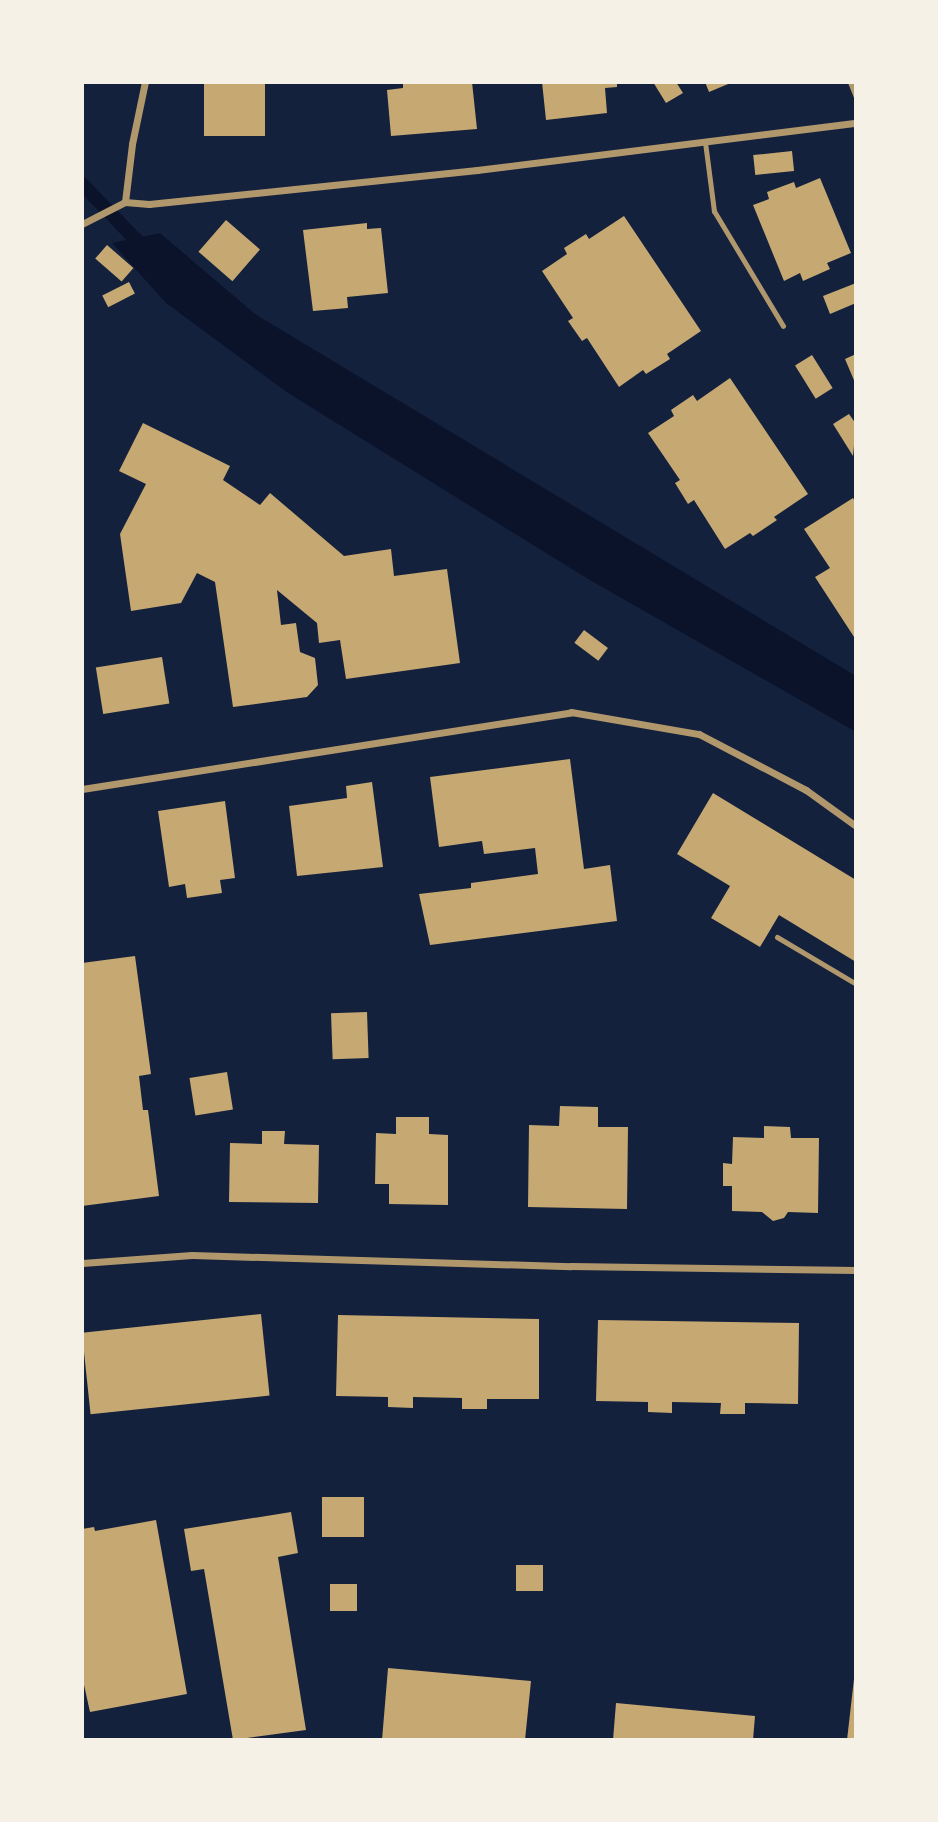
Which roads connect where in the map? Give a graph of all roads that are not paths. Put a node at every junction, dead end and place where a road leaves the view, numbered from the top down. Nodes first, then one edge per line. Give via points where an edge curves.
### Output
1 (145, 82) edge
2 (850, 82) edge
3 (856, 97) edge
4 (856, 124) edge
5 (705, 142) junction
6 (125, 202) junction
7 (84, 224) edge
8 (783, 326) dead end
9 (82, 789) edge
10 (856, 826) edge
11 (777, 937) dead end
12 (856, 984) edge
13 (82, 1263) edge
14 (856, 1270) edge

1 - 6 street
2 - 3 lane
4 - 5 street
5 - 6 street via 149,204
5 - 8 lane via 713,211
6 - 7 street
9 - 10 street via 571,712 699,734 806,790
11 - 12 lane
13 - 14 street via 192,1255

